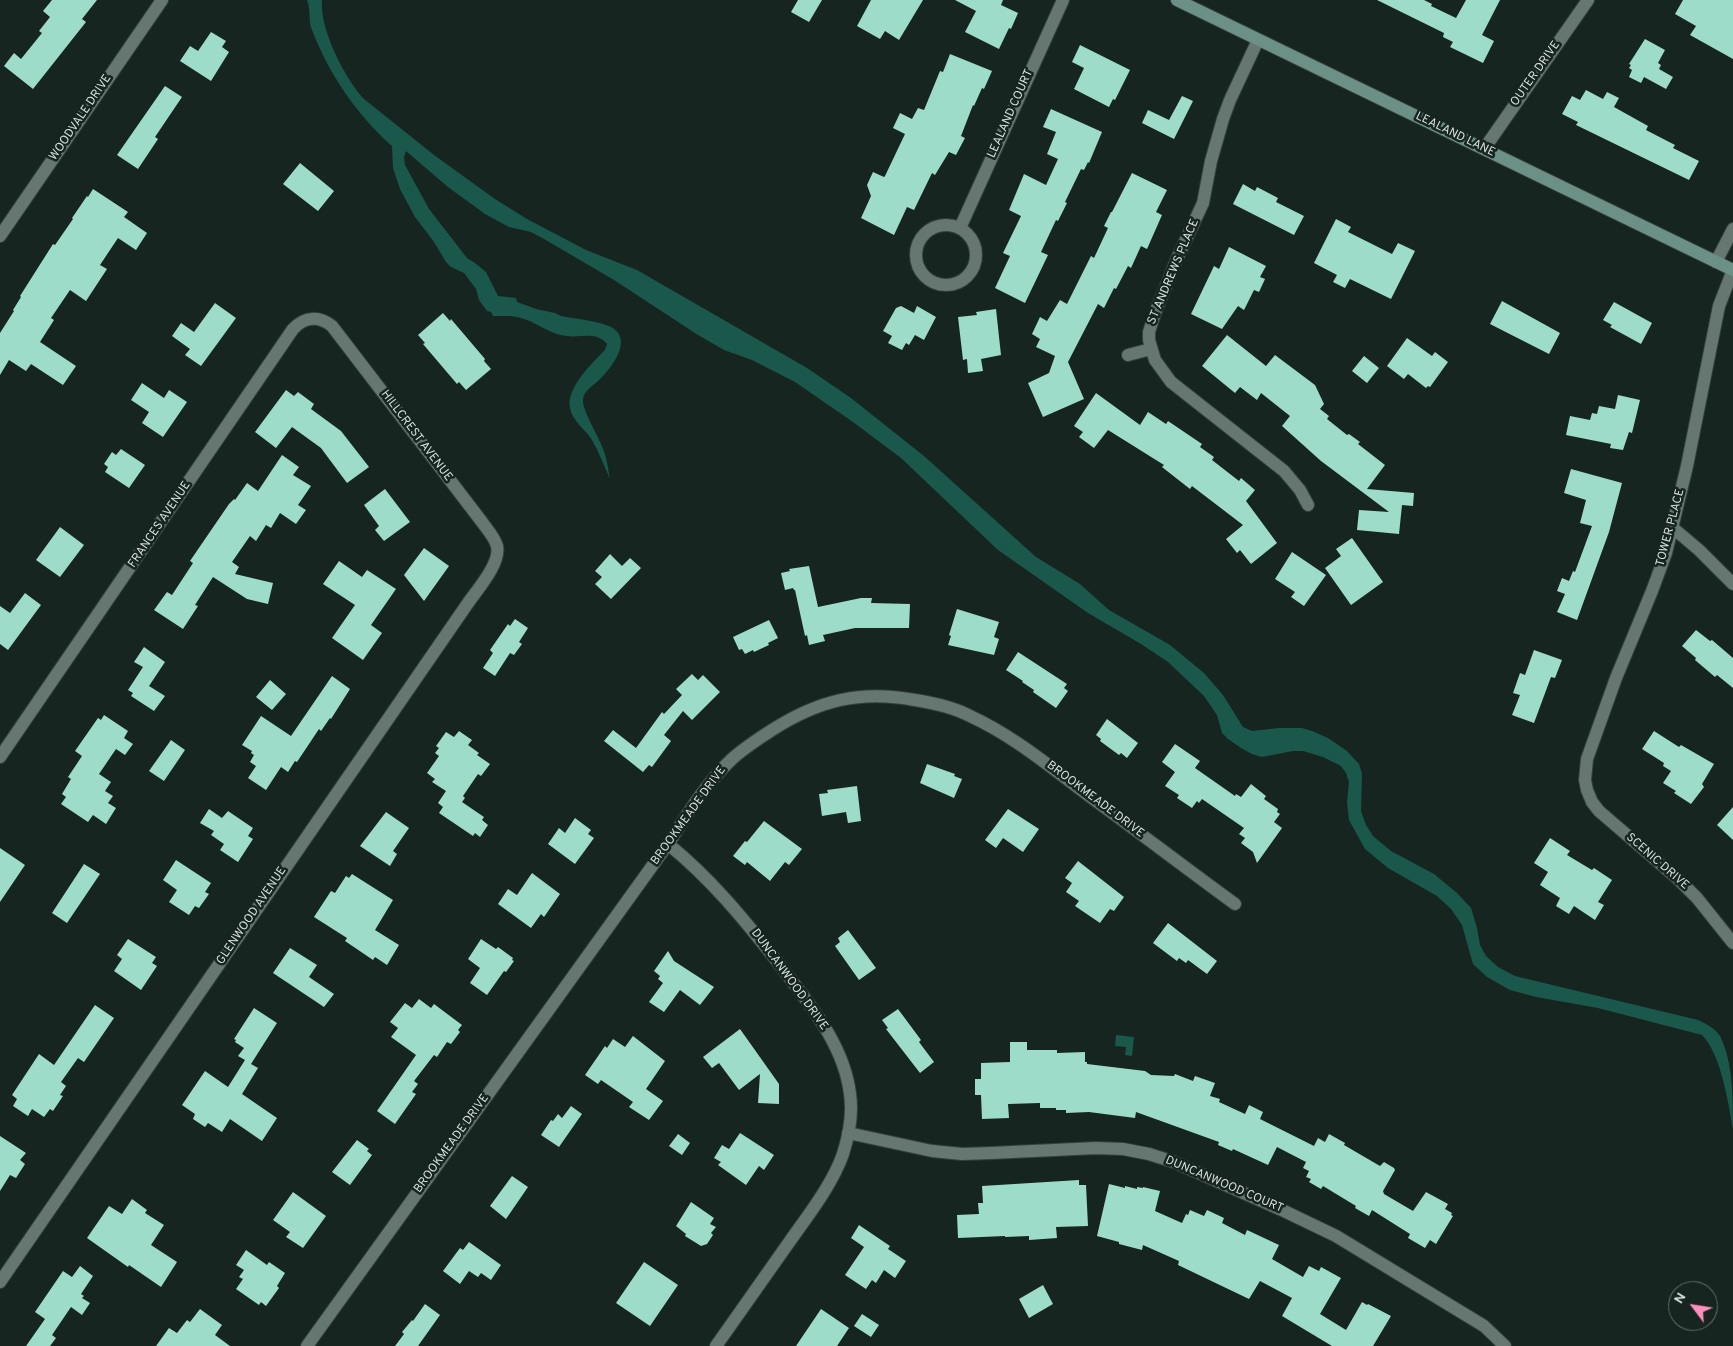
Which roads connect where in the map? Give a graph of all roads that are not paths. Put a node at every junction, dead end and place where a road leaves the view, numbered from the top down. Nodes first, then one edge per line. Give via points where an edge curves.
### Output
1 (162, 0) edge
2 (1063, 0) edge
3 (1177, 0) edge
4 (1588, 0) edge
5 (1258, 40) junction
6 (1484, 149) junction
7 (960, 228) junction
8 (1733, 229) edge
9 (0, 236) edge
10 (1716, 262) junction
11 (1733, 270) edge
12 (332, 326) joint
13 (1151, 349) junction
14 (1128, 355) dead end
15 (1308, 506) dead end
16 (1673, 528) junction
17 (497, 548) joint
18 (1733, 584) edge
19 (0, 757) edge
20 (1585, 780) joint
21 (668, 844) junction
22 (1235, 904) dead end
23 (1733, 943) edge
24 (848, 1133) junction
25 (0, 1282) edge
26 (307, 1346) edge
27 (716, 1346) edge
28 (1505, 1346) edge

1 - 9 street, WOODVALE DRIVE
2 - 7 street, LEALAND COURT
3 - 5 street, LEALAND LANE
4 - 6 street, OUTER DRIVE
5 - 6 street, LEALAND LANE
5 - 13 street, ST ANDREWS PLACE via 1223,119 1203,203 1155,313 1149,332
6 - 10 street, LEALAND LANE
7 - 7 street via 948,224 938,226 920,239 916,262 931,282 955,284 973,268 975,246
8 - 10 street
10 - 11 street, LEALAND LANE
11 - 16 street, TOWER PLACE via 1719,306
12 - 17 street, HILLCREST AVENUE via 482,522
12 - 19 street, FRANCES AVENUE via 312,318 293,329
13 - 14 street
13 - 15 street, ST ANDREWS PLACE via 1171,382 1284,471
16 - 18 street
16 - 20 street, TOWER PLACE via 1652,591 1600,721 1587,759
17 - 25 street, GLENWOOD AVENUE via 491,570
20 - 23 street, SCENIC DRIVE via 1592,802 1599,811 1678,879
21 - 22 street, BROOKMEADE DRIVE via 725,766 766,734 804,712 840,699 896,696 947,706 992,728 1048,765
21 - 24 street, DUNCANWOOD DRIVE via 707,878 740,916 820,1020 846,1075 851,1107
21 - 26 street, BROOKMEADE DRIVE
24 - 27 street, DUNCANWOOD DRIVE via 831,1179
24 - 28 street, DUNCANWOOD COURT via 962,1154 1096,1148 1132,1151 1174,1162 1336,1236 1484,1326

